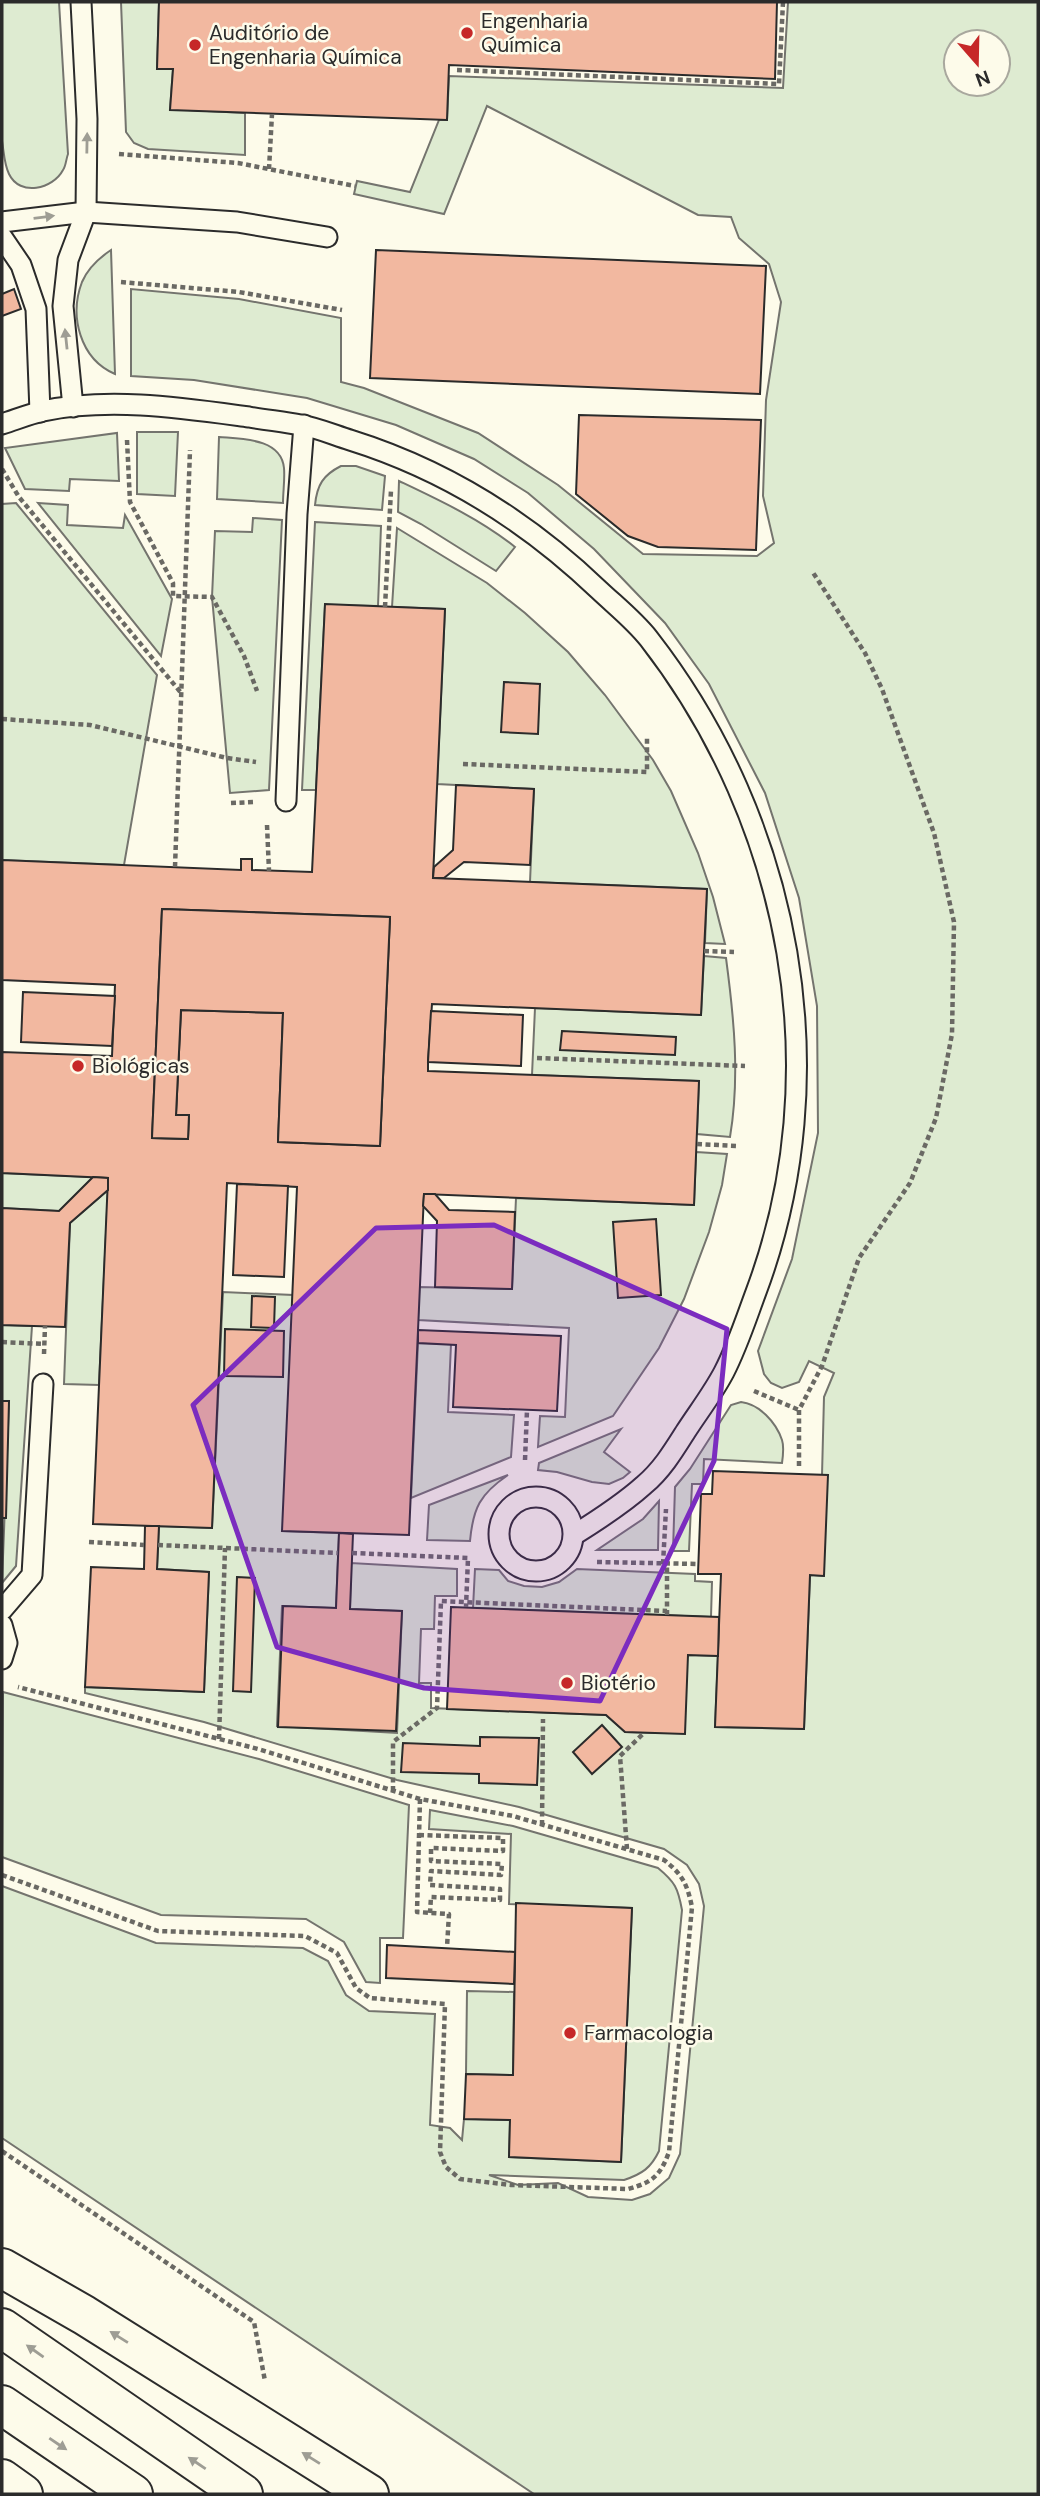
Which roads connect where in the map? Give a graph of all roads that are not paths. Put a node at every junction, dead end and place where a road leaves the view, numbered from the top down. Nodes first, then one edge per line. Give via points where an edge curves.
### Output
1 (81, 2) edge
2 (86, 212) junction
3 (2, 222) edge
4 (2, 237) edge
5 (327, 237) dead end
6 (73, 407) junction
7 (40, 412) junction
8 (2, 424) edge
9 (303, 425) junction
10 (286, 801) dead end
11 (43, 1384) dead end
12 (574, 1535) dead end
13 (2, 1610) edge
14 (2, 1625) edge
15 (2, 1660) edge
16 (2, 2267) edge
17 (2, 2328) edge
18 (2, 2406) edge
19 (2, 2479) edge
20 (126, 2489) edge
21 (23, 2494) edge
22 (243, 2494) edge
23 (369, 2494) edge

2 -> 1 lane
3 -> 2 lane
2 - 5 lane via 237,222
6 -> 2 lane via 63,306 68,260
4 - 7 lane via 21,265 36,309
6 - 7 lane
6 - 9 lane via 192,409
7 - 8 lane
9 - 10 lane
9 - 12 lane via 394,453 461,485 511,516 575,566 646,635 689,695 726,763 778,902 794,1002 796,1103 791,1162 773,1248 722,1375 669,1458 646,1484
11 - 13 lane via 32,1576
14 - 15 lane via 7,1643
23 -> 16 highway
22 -> 17 highway
18 -> 20 highway
19 - 21 highway

